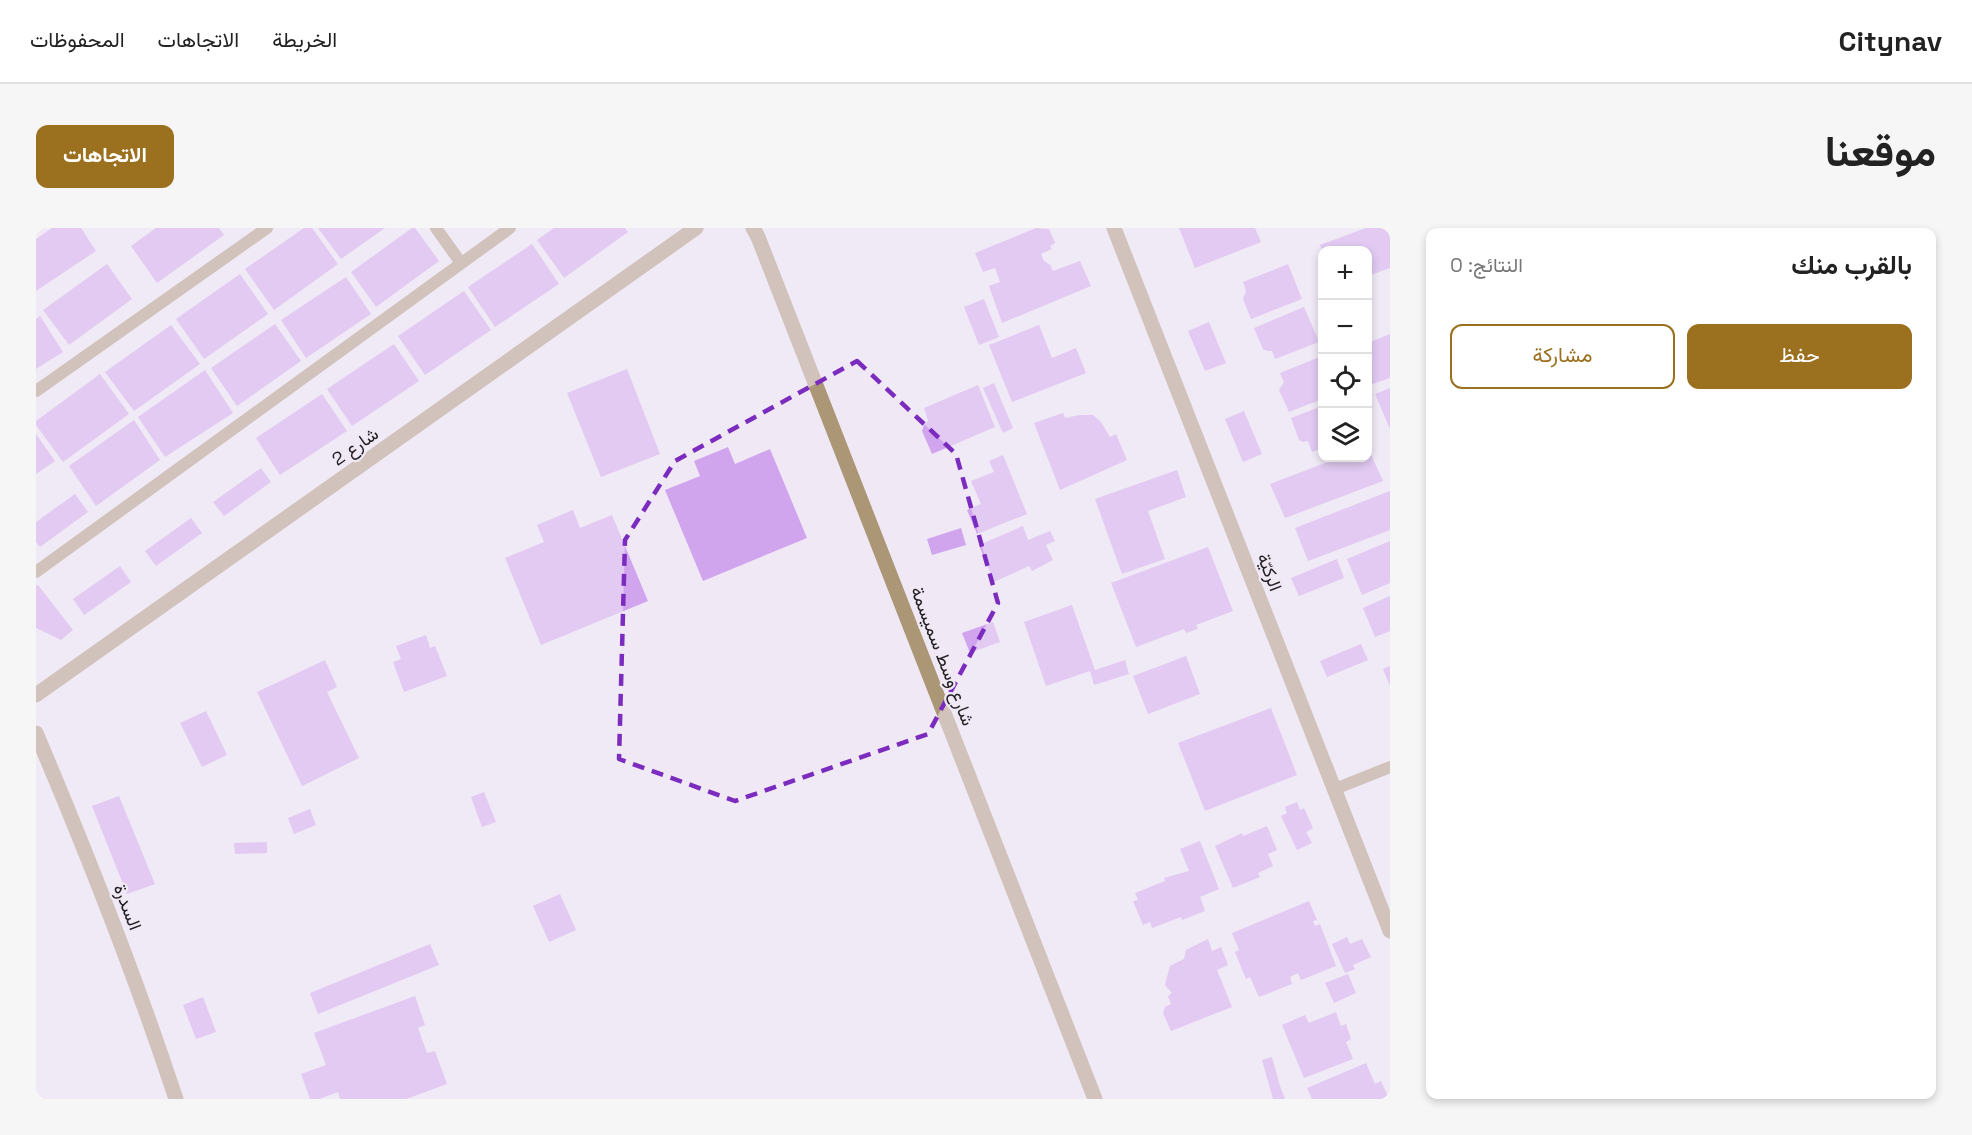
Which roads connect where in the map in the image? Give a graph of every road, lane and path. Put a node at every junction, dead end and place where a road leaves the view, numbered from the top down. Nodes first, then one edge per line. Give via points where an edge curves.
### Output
1 (267, 228) edge
2 (436, 228) edge
3 (510, 228) edge
4 (696, 228) edge
5 (753, 228) edge
6 (1114, 228) edge
7 (460, 263) junction
8 (36, 391) edge
9 (36, 572) edge
10 (36, 695) edge
11 (36, 733) edge
12 (1390, 767) edge
13 (1335, 789) junction
14 (1390, 930) edge
15 (176, 1099) edge
16 (1095, 1099) edge

1 - 8 lane
2 - 7 lane
3 - 7 lane
4 - 10 street, شارع 2
5 - 16 street, شارع وسط سميسمة
6 - 13 street, الركيّة
7 - 9 lane
11 - 15 street, السدرة via 112,921
12 - 13 lane
13 - 14 street, الركيّة

